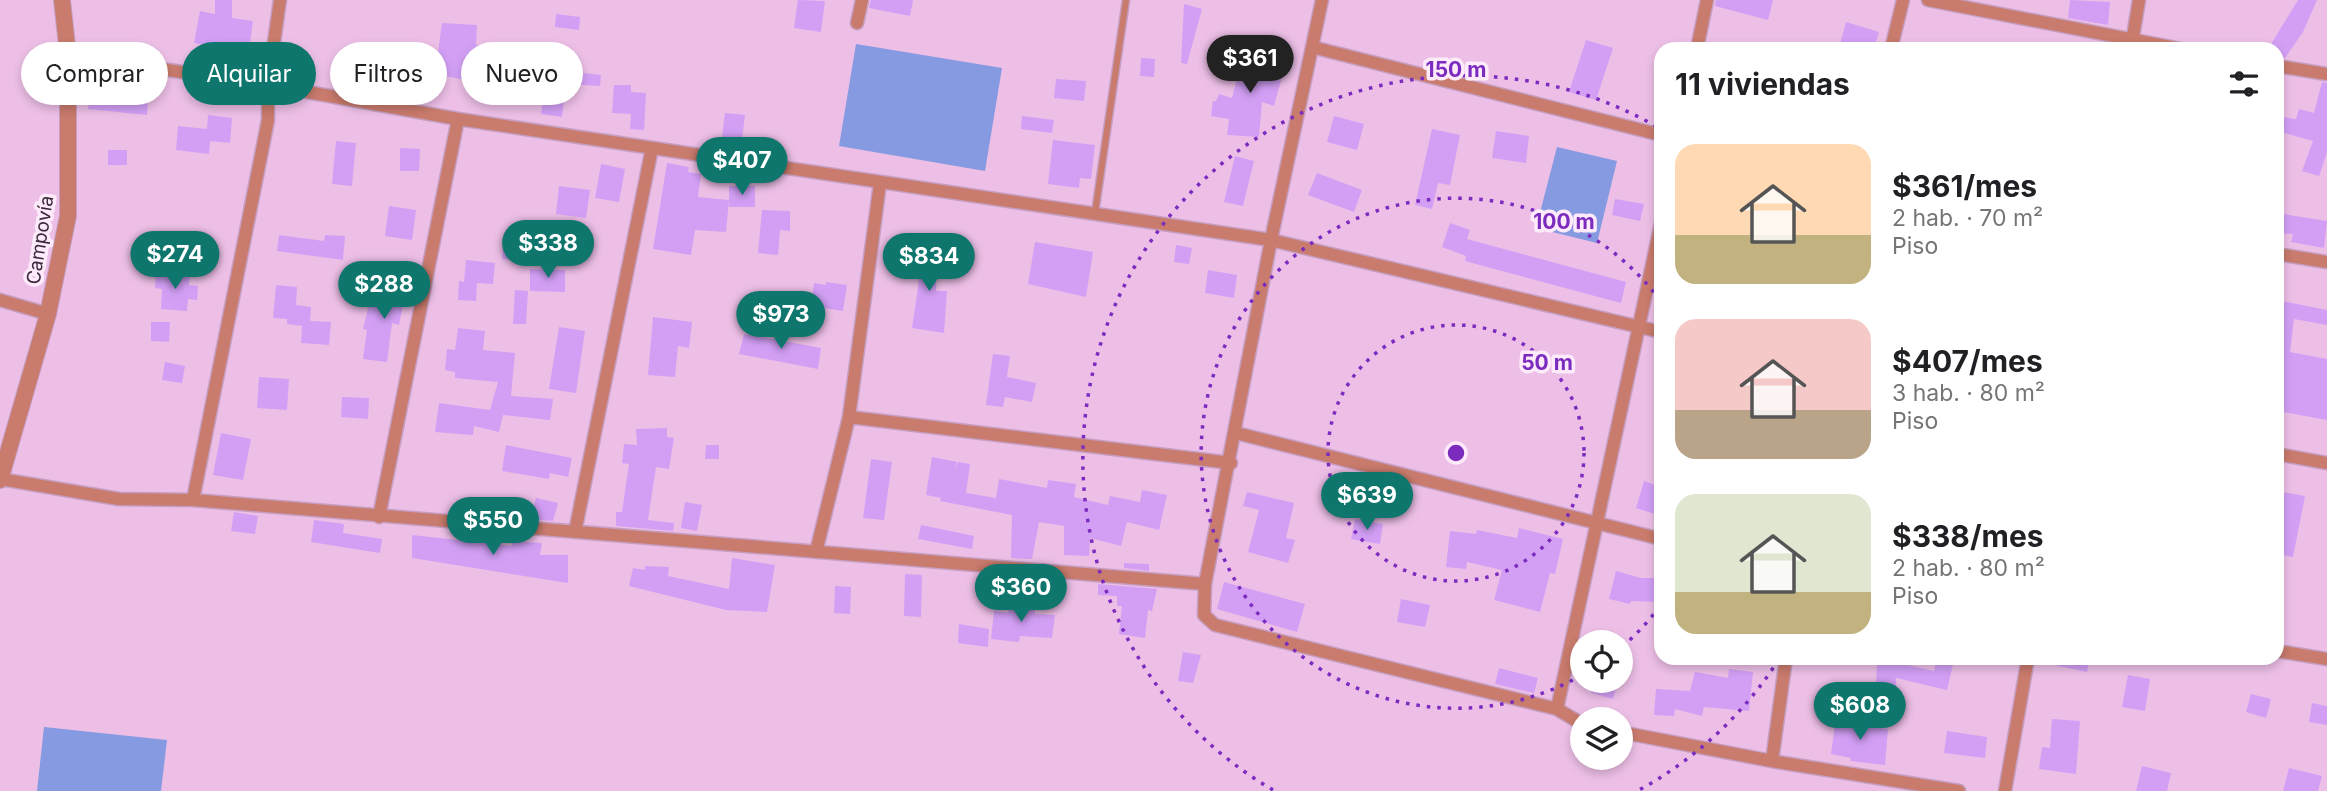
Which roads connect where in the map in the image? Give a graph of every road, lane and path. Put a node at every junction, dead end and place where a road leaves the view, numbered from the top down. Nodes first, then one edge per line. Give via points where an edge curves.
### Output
1 (62, 0) edge
2 (280, 0) edge
3 (862, 0) edge
4 (1126, 0) edge
5 (1322, 0) edge
6 (1707, 0) edge
7 (1903, 0) edge
8 (1928, 0) edge
9 (2139, 0) edge
10 (857, 23) dead end
11 (67, 42) edge
12 (274, 42) edge
13 (1698, 42) edge
14 (1893, 42) edge
15 (2118, 42) edge
16 (2132, 42) edge
17 (1312, 47) junction
18 (2284, 66) edge
19 (2327, 74) edge
20 (316, 94) edge
21 (68, 105) edge
22 (268, 105) edge
23 (458, 119) junction
24 (1654, 133) edge
25 (652, 148) junction
26 (880, 183) junction
27 (1095, 214) junction
28 (1271, 240) junction
29 (2284, 255) edge
30 (1654, 257) edge
31 (2327, 261) edge
32 (0, 300) edge
33 (48, 314) junction
34 (1640, 326) junction
35 (1654, 330) edge
36 (849, 417) junction
37 (1236, 433) junction
38 (2284, 455) edge
39 (1231, 463) junction
40 (2327, 463) edge
41 (0, 480) edge
42 (193, 500) junction
43 (379, 517) junction
44 (1598, 524) junction
45 (575, 532) junction
46 (1654, 537) edge
47 (816, 552) junction
48 (1205, 584) junction
49 (2284, 652) edge
50 (2327, 659) edge
51 (1785, 665) edge
52 (2027, 665) edge
53 (1557, 709) junction
54 (1570, 717) edge
55 (1633, 734) edge
56 (1772, 761) junction
57 (1959, 791) edge
58 (2005, 791) edge

1 - 11 street, Campovía
2 - 12 street
3 - 10 street
4 - 27 lane
5 - 17 street
6 - 13 street
7 - 14 street
8 - 15 street
9 - 16 street
17 - 24 street
17 - 28 street
18 - 19 street
20 - 23 street
21 - 33 street, Campovía via 68,215
22 - 42 street
23 - 25 street
23 - 43 street
25 - 26 street
25 - 45 street
26 - 27 street
26 - 36 street
27 - 28 street
28 - 34 street
28 - 37 street
29 - 31 street
30 - 34 street
32 - 33 street
33 - 41 street, Campovía
34 - 35 street
34 - 44 street
36 - 39 street
36 - 47 street
37 - 39 street
37 - 44 street
38 - 40 street
39 - 48 street
41 - 42 street via 119,499
42 - 43 street
43 - 45 street
44 - 46 street
44 - 53 street
45 - 47 street
47 - 48 street
48 - 53 street via 1202,610 1216,625
49 - 50 street
51 - 56 street
52 - 58 street
53 - 54 street
55 - 56 street
56 - 57 street

